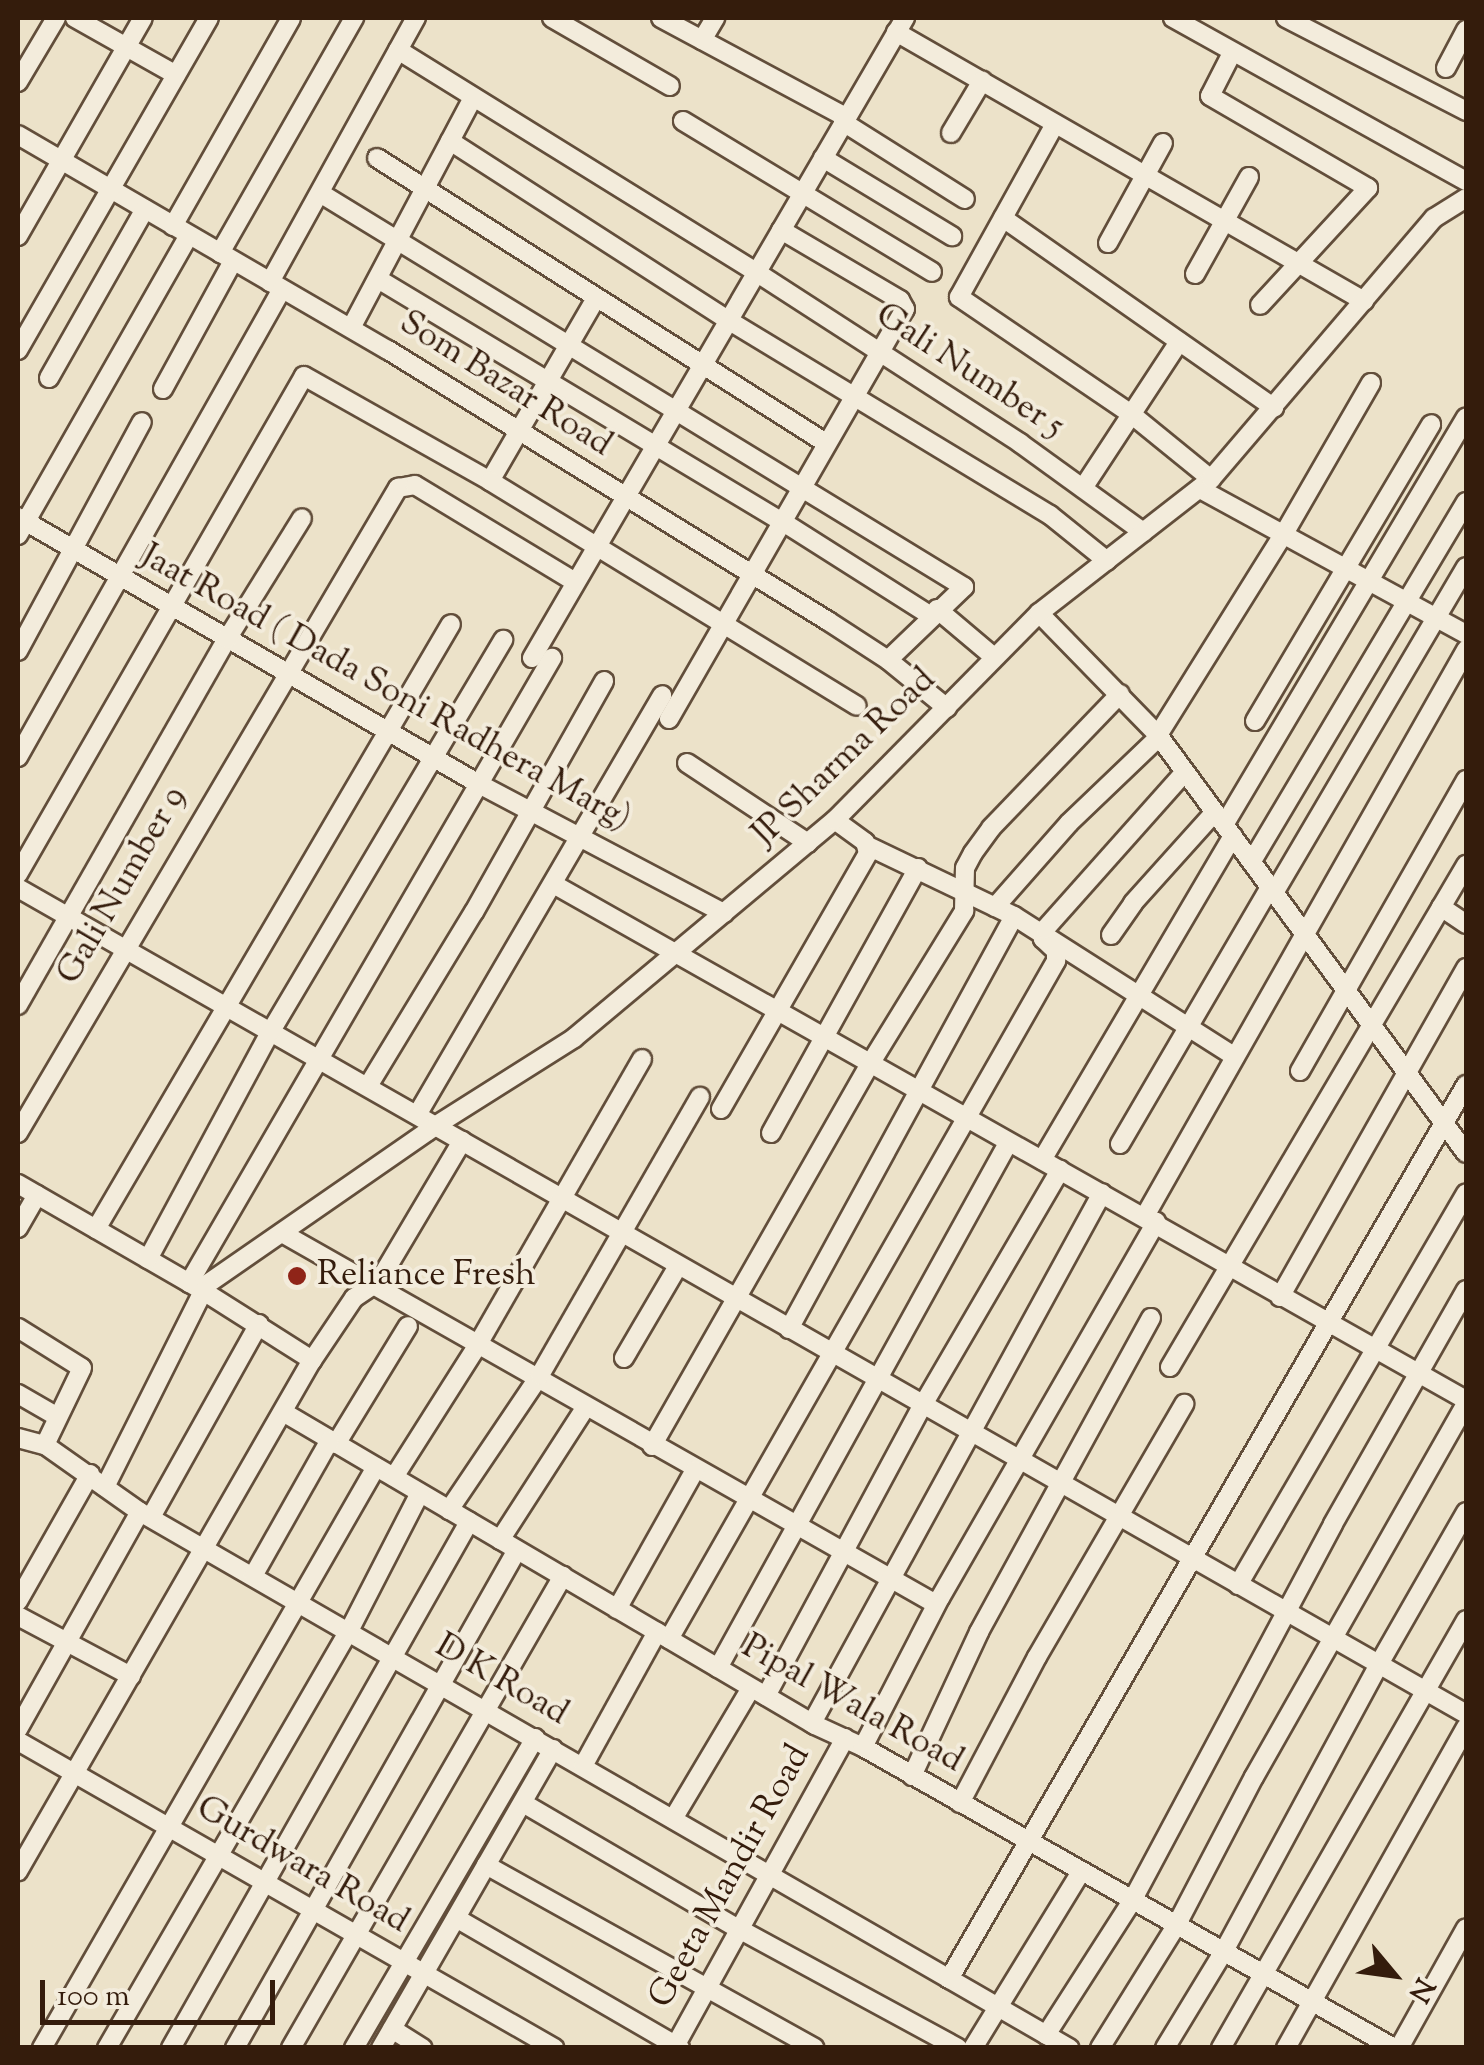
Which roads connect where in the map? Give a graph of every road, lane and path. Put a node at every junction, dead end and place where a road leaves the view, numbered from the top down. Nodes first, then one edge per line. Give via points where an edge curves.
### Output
1 (56, 18) edge
2 (75, 18) edge
3 (143, 18) edge
4 (210, 18) edge
5 (291, 18) edge
6 (354, 18) edge
7 (416, 18) edge
8 (552, 18) edge
9 (660, 18) edge
10 (715, 18) edge
11 (1174, 18) edge
12 (1286, 18) edge
13 (900, 25) edge
14 (1466, 30) edge
15 (702, 40) junction
16 (126, 46) junction
17 (398, 50) junction
18 (1232, 52) junction
19 (1446, 68) dead end
20 (176, 74) junction
21 (982, 81) junction
22 (18, 82) edge
23 (670, 86) dead end
24 (472, 99) junction
25 (1466, 112) edge
26 (845, 120) junction
27 (683, 121) dead end
28 (1055, 124) junction
29 (950, 133) dead end
30 (18, 136) edge
31 (450, 141) junction
32 (1163, 144) dead end
33 (377, 158) dead end
34 (822, 158) junction
35 (60, 160) junction
36 (1144, 175) junction
37 (1249, 177) dead end
38 (1466, 181) edge
39 (109, 188) junction
40 (425, 192) junction
41 (320, 193) junction
42 (801, 195) junction
43 (1466, 198) edge
44 (965, 199) dead end
45 (145, 209) junction
46 (1003, 218) junction
47 (1224, 221) junction
48 (181, 230) junction
49 (780, 230) junction
50 (18, 236) edge
51 (952, 236) dead end
52 (399, 238) junction
53 (1108, 243) dead end
54 (226, 257) junction
55 (1298, 264) junction
56 (756, 272) junction
57 (932, 272) dead end
58 (1195, 274) dead end
59 (378, 279) junction
60 (276, 286) junction
61 (596, 298) junction
62 (1364, 301) junction
63 (1260, 305) dead end
64 (728, 320) junction
65 (351, 328) junction
66 (569, 342) junction
67 (1179, 342) junction
68 (18, 350) edge
69 (879, 352) junction
70 (702, 364) junction
71 (49, 378) dead end
72 (546, 382) junction
73 (1371, 383) dead end
74 (163, 389) dead end
75 (854, 394) junction
76 (677, 408) junction
77 (1274, 408) junction
78 (1132, 414) junction
79 (1466, 418) edge
80 (142, 422) dead end
81 (1431, 424) dead end
82 (519, 432) junction
83 (826, 443) junction
84 (653, 448) junction
85 (490, 481) junction
86 (1205, 484) junction
87 (804, 485) junction
88 (1083, 488) junction
89 (624, 496) junction
90 (1466, 502) edge
91 (302, 518) dead end
92 (783, 522) junction
93 (20, 525) edge
94 (1143, 532) junction
95 (1285, 532) junction
96 (594, 549) junction
97 (73, 550) junction
98 (1106, 561) junction
99 (1346, 566) junction
100 (1466, 567) edge
101 (752, 575) junction
102 (120, 576) junction
103 (1373, 581) junction
104 (576, 582) junction
105 (1410, 602) junction
106 (174, 608) junction
107 (934, 613) junction
108 (1039, 613) junction
109 (1436, 617) junction
110 (724, 622) junction
111 (451, 624) dead end
112 (1466, 634) edge
113 (227, 639) junction
114 (504, 640) dead end
115 (1466, 650) edge
116 (18, 651) edge
117 (994, 657) junction
118 (532, 658) dead end
119 (552, 658) dead end
120 (888, 660) junction
121 (285, 673) junction
122 (604, 681) dead end
123 (1120, 694) junction
124 (662, 695) dead end
125 (857, 706) dead end
126 (947, 708) junction
127 (669, 719) dead end
128 (1254, 721) dead end
129 (388, 731) junction
130 (1158, 736) junction
131 (18, 757) edge
132 (434, 758) junction
133 (687, 763) dead end
134 (1185, 772) junction
135 (1466, 780) edge
136 (479, 784) junction
137 (528, 810) junction
138 (835, 820) junction
139 (1224, 825) junction
140 (582, 839) junction
141 (808, 843) junction
142 (868, 846) junction
143 (1252, 861) junction
144 (1466, 864) edge
145 (918, 868) junction
146 (18, 874) edge
147 (554, 885) junction
148 (18, 888) edge
149 (1273, 889) junction
150 (966, 893) junction
151 (996, 907) junction
152 (1441, 907) junction
153 (724, 913) junction
154 (69, 915) junction
155 (1014, 916) junction
156 (1466, 924) edge
157 (1043, 934) junction
158 (1111, 935) dead end
159 (1304, 936) junction
160 (124, 947) junction
161 (674, 956) junction
162 (1466, 968) edge
163 (1346, 991) junction
164 (1137, 997) junction
165 (18, 1005) edge
166 (225, 1006) junction
167 (774, 1010) junction
168 (1189, 1026) junction
169 (1370, 1026) junction
170 (272, 1031) junction
171 (823, 1037) junction
172 (1235, 1056) junction
173 (321, 1059) junction
174 (642, 1060) dead end
175 (870, 1064) junction
176 (1300, 1071) dead end
177 (1407, 1075) junction
178 (1466, 1085) edge
179 (368, 1086) junction
180 (918, 1091) junction
181 (700, 1097) dead end
182 (721, 1109) dead end
183 (416, 1115) junction
184 (964, 1117) junction
185 (1445, 1122) junction
186 (435, 1126) junction
187 (18, 1133) edge
188 (771, 1133) dead end
189 (462, 1141) junction
190 (1008, 1142) junction
191 (1120, 1144) dead end
192 (1466, 1152) edge
193 (1042, 1160) junction
194 (1060, 1170) junction
195 (18, 1184) edge
196 (1102, 1193) junction
197 (1466, 1193) edge
198 (37, 1195) junction
199 (563, 1200) junction
200 (1150, 1219) junction
201 (18, 1228) edge
202 (96, 1229) junction
203 (282, 1233) junction
204 (622, 1234) junction
205 (148, 1259) junction
206 (1227, 1265) junction
207 (678, 1266) junction
208 (375, 1287) junction
209 (197, 1288) junction
210 (1466, 1290) edge
211 (1280, 1296) junction
212 (736, 1300) junction
213 (1150, 1318) dead end
214 (1327, 1322) junction
215 (259, 1324) junction
216 (408, 1326) dead end
217 (18, 1328) edge
218 (789, 1329) junction
219 (478, 1346) junction
220 (1374, 1346) junction
221 (830, 1351) junction
222 (624, 1358) dead end
223 (312, 1362) junction
224 (1170, 1368) dead end
225 (1421, 1371) junction
226 (879, 1376) junction
227 (537, 1380) junction
228 (18, 1394) edge
229 (1466, 1402) edge
230 (924, 1403) junction
231 (1184, 1404) dead end
232 (585, 1408) junction
233 (283, 1412) junction
234 (58, 1417) junction
235 (970, 1430) junction
236 (18, 1438) edge
237 (333, 1442) junction
238 (45, 1445) junction
239 (652, 1446) junction
240 (1020, 1458) junction
241 (376, 1467) junction
242 (695, 1470) junction
243 (90, 1474) junction
244 (394, 1478) junction
245 (1060, 1481) junction
246 (105, 1487) junction
247 (420, 1493) junction
248 (748, 1500) junction
249 (450, 1510) junction
250 (1466, 1512) edge
251 (146, 1515) junction
252 (1119, 1516) junction
253 (470, 1522) junction
254 (798, 1528) junction
255 (509, 1545) junction
256 (204, 1549) junction
257 (844, 1554) junction
258 (1194, 1559) junction
259 (253, 1576) junction
260 (563, 1576) junction
261 (891, 1580) junction
262 (1238, 1585) junction
263 (18, 1601) edge
264 (302, 1603) junction
265 (936, 1604) junction
266 (617, 1609) junction
267 (1284, 1612) junction
268 (18, 1616) edge
269 (1466, 1620) edge
270 (349, 1631) junction
271 (663, 1636) junction
272 (1330, 1639) junction
273 (65, 1644) junction
274 (396, 1657) junction
275 (1379, 1664) junction
276 (718, 1668) junction
277 (131, 1676) junction
278 (439, 1682) junction
279 (1426, 1690) junction
280 (759, 1692) junction
281 (489, 1711) junction
282 (1466, 1714) edge
283 (812, 1723) junction
284 (1466, 1728) edge
285 (18, 1729) edge
286 (535, 1738) junction
287 (845, 1738) junction
288 (18, 1741) edge
289 (863, 1747) junction
290 (554, 1749) junction
291 (583, 1766) junction
292 (75, 1774) junction
293 (912, 1776) junction
294 (522, 1802) junction
295 (960, 1803) junction
296 (673, 1819) junction
297 (170, 1828) junction
298 (1028, 1842) junction
299 (219, 1856) junction
300 (486, 1865) junction
301 (18, 1871) edge
302 (1080, 1872) junction
303 (770, 1875) junction
304 (266, 1883) junction
305 (1132, 1901) junction
306 (314, 1910) junction
307 (456, 1918) junction
308 (1176, 1926) junction
309 (1466, 1928) edge
310 (739, 1929) junction
311 (356, 1935) junction
312 (1224, 1951) junction
313 (405, 1962) junction
314 (1266, 1972) junction
315 (424, 1973) junction
316 (949, 1980) junction
317 (708, 1987) junction
318 (1314, 2000) junction
319 (996, 2007) junction
320 (392, 2029) junction
321 (1046, 2034) junction
322 (676, 2047) edge
323 (42, 2048) edge
324 (108, 2048) edge
325 (171, 2048) edge
326 (235, 2048) edge
327 (291, 2048) edge
328 (354, 2048) edge
329 (381, 2048) edge
330 (423, 2048) edge
331 (554, 2048) edge
332 (815, 2048) edge
333 (958, 2048) edge
334 (974, 2048) edge
335 (1069, 2048) edge
336 (1100, 2048) edge
337 (1165, 2048) edge
338 (1220, 2048) edge
339 (1286, 2048) edge
340 (1397, 2048) edge

1 - 22 street
2 - 16 street
3 - 16 street
4 - 20 street
5 - 48 street
6 - 54 street
7 - 17 street
8 - 23 street
9 - 15 street
10 - 15 street
11 - 18 street
12 - 25 street
13 - 21 street
13 - 26 street
14 - 19 street
15 - 26 street
16 - 20 street
16 - 35 street
17 - 24 street, Gali Number 5
17 - 41 street
18 - 38 street
18 - 55 street via 1210,96 1368,188
20 - 39 street
21 - 28 street
21 - 29 street
24 - 31 street
24 - 56 street, Gali Number 5
26 - 34 street
26 - 44 street
27 - 42 street
28 - 36 street
28 - 46 street
30 - 35 street, Som Bazar Road
31 - 40 street
31 - 64 street
32 - 36 street
33 - 40 street
34 - 42 street
34 - 51 street
35 - 39 street, Som Bazar Road
35 - 50 street
36 - 47 street
36 - 53 street
37 - 47 street
39 - 45 street, Som Bazar Road
39 - 68 street
40 - 52 street
40 - 61 street
41 - 52 street
41 - 60 street
42 - 49 street
42 - 57 street
43 - 62 street, JP Sharma Road via 1434,218
45 - 48 street, Som Bazar Road
45 - 71 street
46 - 67 street
46 - 78 street via 959,297
47 - 55 street
47 - 58 street
48 - 54 street, Som Bazar Road
48 - 93 street
49 - 56 street
49 - 69 street via 900,300 905,308
52 - 59 street
52 - 66 street
54 - 60 street, Som Bazar Road
54 - 74 street
55 - 62 street
55 - 63 street
56 - 64 street
56 - 69 street, Gali Number 5
59 - 65 street
59 - 72 street
60 - 65 street, Som Bazar Road
60 - 102 street
61 - 66 street
61 - 70 street
62 - 77 street, JP Sharma Road
64 - 70 street
64 - 75 street
65 - 82 street, Som Bazar Road
66 - 72 street
66 - 76 street
67 - 77 street
67 - 78 street
69 - 75 street
69 - 88 street, Gali Number 5
70 - 76 street
70 - 83 street
72 - 82 street
72 - 84 street
73 - 95 street
75 - 83 street
75 - 98 street via 1050,515
76 - 84 street
76 - 87 street
77 - 86 street, JP Sharma Road
78 - 86 street
78 - 88 street
79 - 103 street
80 - 97 street
81 - 99 street
82 - 85 street
82 - 89 street, Som Bazar Road
83 - 87 street
84 - 89 street
84 - 92 street
85 - 96 street
85 - 106 street via 304,376
86 - 94 street, JP Sharma Road
86 - 95 street
87 - 92 street
87 - 107 street via 964,586
88 - 94 street, Gali Number 5
89 - 96 street
89 - 101 street, Som Bazar Road
90 - 105 street
91 - 113 street
92 - 101 street
92 - 107 street
93 - 97 street, Jaat Road ( Dada Soni Radhera Marg)
94 - 98 street, JP Sharma Road
95 - 99 street
95 - 130 street
96 - 104 street
96 - 110 street
97 - 102 street, Jaat Road ( Dada Soni Radhera Marg)
97 - 116 street
98 - 108 street, JP Sharma Road
99 - 103 street
99 - 128 street
100 - 109 street
101 - 110 street
101 - 120 street, Som Bazar Road
102 - 106 street, Jaat Road ( Dada Soni Radhera Marg)
102 - 131 street
103 - 105 street
103 - 139 street
104 - 118 street
104 - 121 street, Gali Number 9 via 406,485 386,502
105 - 109 street
105 - 143 street
106 - 113 street, Jaat Road ( Dada Soni Radhera Marg)
106 - 146 street
107 - 117 street
107 - 120 street
108 - 117 street, JP Sharma Road
108 - 123 street
109 - 112 street
109 - 149 street
110 - 125 street
110 - 127 street
111 - 129 street
113 - 121 street, Jaat Road ( Dada Soni Radhera Marg)
113 - 154 street
114 - 132 street
115 - 159 street
117 - 126 street, JP Sharma Road
119 - 136 street
120 - 126 street, Som Bazar Road
121 - 129 street, Jaat Road ( Dada Soni Radhera Marg)
121 - 160 street, Gali Number 9
122 - 137 street
123 - 130 street
123 - 150 street via 991,828 965,868
124 - 140 street
126 - 138 street, JP Sharma Road
129 - 132 street, Jaat Road ( Dada Soni Radhera Marg)
129 - 166 street
130 - 134 street
130 - 151 street via 1069,822
132 - 136 street, Jaat Road ( Dada Soni Radhera Marg)
132 - 170 street
133 - 141 street
134 - 139 street
134 - 157 street
135 - 163 street
136 - 137 street, Jaat Road ( Dada Soni Radhera Marg)
136 - 173 street
137 - 140 street, Jaat Road ( Dada Soni Radhera Marg)
137 - 179 street
138 - 141 street, JP Sharma Road
138 - 142 street
139 - 143 street
139 - 158 street via 1134,902
139 - 164 street
140 - 147 street
140 - 153 street, Jaat Road ( Dada Soni Radhera Marg)
141 - 153 street, JP Sharma Road
142 - 145 street
142 - 167 street
143 - 149 street
144 - 152 street
145 - 150 street
145 - 171 street
147 - 161 street
147 - 183 street
148 - 154 street
149 - 159 street
149 - 168 street
150 - 151 street
150 - 175 street via 964,911
151 - 155 street
152 - 156 street
152 - 169 street
153 - 161 street, JP Sharma Road
154 - 160 street
154 - 165 street
155 - 157 street
155 - 180 street
157 - 164 street
157 - 184 street via 1056,960
159 - 163 street
159 - 172 street
160 - 166 street
160 - 187 street, Gali Number 9
161 - 167 street
161 - 186 street, JP Sharma Road via 574,1038
162 - 177 street
163 - 169 street
163 - 176 street
164 - 168 street
164 - 193 street
166 - 170 street
166 - 202 street
167 - 171 street
167 - 182 street
168 - 172 street
168 - 191 street
169 - 177 street
169 - 206 street
170 - 173 street
170 - 205 street
171 - 175 street
171 - 188 street
172 - 200 street
173 - 179 street
173 - 209 street
174 - 199 street
175 - 180 street
175 - 212 street
177 - 185 street
177 - 211 street
178 - 185 street
179 - 183 street
180 - 184 street
180 - 218 street
181 - 204 street
183 - 186 street
184 - 190 street
184 - 221 street
185 - 192 street
185 - 214 street
186 - 189 street
186 - 203 street, JP Sharma Road
189 - 199 street
189 - 208 street
190 - 193 street
190 - 226 street
193 - 194 street
194 - 196 street
194 - 230 street
195 - 198 street
196 - 200 street
196 - 235 street
197 - 220 street
198 - 201 street
198 - 202 street
199 - 204 street
199 - 219 street
200 - 206 street
200 - 240 street
202 - 205 street
203 - 208 street
203 - 209 street, JP Sharma Road
204 - 207 street
204 - 227 street
205 - 209 street
206 - 211 street
206 - 224 street
207 - 212 street
207 - 222 street
208 - 219 street
208 - 223 street via 357,1295
209 - 215 street
209 - 246 street
210 - 225 street
211 - 214 street
212 - 218 street
212 - 239 street
213 - 245 street
214 - 220 street
214 - 258 street
215 - 223 street
215 - 251 street
216 - 237 street
217 - 234 street via 80,1364 82,1373
218 - 221 street
219 - 227 street
219 - 244 street
220 - 225 street
220 - 262 street
221 - 226 street
221 - 248 street
223 - 233 street
225 - 229 street
225 - 267 street
226 - 230 street
226 - 254 street
227 - 232 street
227 - 249 street
228 - 234 street
229 - 272 street
230 - 235 street
230 - 257 street
231 - 252 street
232 - 239 street
232 - 255 street
233 - 237 street, Pipal Wala Road
233 - 256 street
234 - 238 street
235 - 240 street
235 - 261 street
236 - 238 street, D K Road
237 - 241 street, Pipal Wala Road
237 - 259 street
238 - 243 street, D K Road
239 - 242 street
240 - 245 street
240 - 265 street
241 - 244 street, Pipal Wala Road
241 - 264 street
242 - 248 street
242 - 266 street
243 - 246 street, D K Road
243 - 263 street
244 - 247 street, Pipal Wala Road
245 - 252 street
245 - 293 street
246 - 251 street, D K Road
247 - 249 street, Pipal Wala Road
247 - 270 street
248 - 254 street
248 - 271 street
249 - 253 street, Pipal Wala Road
250 - 275 street
251 - 256 street, D K Road
251 - 273 street
252 - 258 street
252 - 295 street
253 - 255 street, Pipal Wala Road
253 - 274 street
254 - 257 street
254 - 276 street
255 - 260 street, Pipal Wala Road
255 - 278 street
256 - 259 street, D K Road
256 - 277 street
257 - 261 street
257 - 280 street
258 - 262 street
258 - 298 street
259 - 264 street, D K Road
260 - 266 street, Pipal Wala Road
260 - 281 street
261 - 265 street
261 - 283 street
262 - 267 street
264 - 270 street, D K Road
264 - 297 street
265 - 289 street
266 - 271 street, Pipal Wala Road
267 - 272 street
267 - 305 street
268 - 273 street
269 - 279 street
270 - 274 street, D K Road
270 - 299 street
271 - 276 street, Pipal Wala Road
271 - 291 street
272 - 275 street
272 - 308 street
273 - 277 street
273 - 285 street
274 - 278 street, D K Road
274 - 304 street
275 - 279 street
275 - 312 street
276 - 280 street, Pipal Wala Road
277 - 292 street
278 - 281 street, D K Road
278 - 306 street
279 - 282 street
279 - 314 street
280 - 283 street, Pipal Wala Road
280 - 296 street
281 - 286 street, D K Road
281 - 311 street
283 - 287 street, Pipal Wala Road
284 - 318 street
286 - 290 street, D K Road
286 - 313 street
287 - 289 street, Pipal Wala Road
287 - 303 street, Geeta Mandir Road
288 - 292 street, Gurdwara Road
289 - 293 street, Pipal Wala Road
290 - 291 street, D K Road
290 - 294 street
291 - 296 street, D K Road
292 - 297 street, Gurdwara Road
292 - 301 street
293 - 295 street, Pipal Wala Road
294 - 300 street
294 - 310 street
295 - 298 street, Pipal Wala Road
296 - 303 street, D K Road
297 - 299 street, Gurdwara Road
297 - 323 street
298 - 302 street, Pipal Wala Road
298 - 316 street
299 - 304 street, Gurdwara Road
299 - 324 street
300 - 307 street
300 - 317 street
302 - 305 street, Pipal Wala Road
302 - 319 street
303 - 310 street, Geeta Mandir Road
303 - 316 street, D K Road
304 - 306 street, Gurdwara Road
304 - 325 street
305 - 308 street, Pipal Wala Road
305 - 321 street
306 - 311 street, Gurdwara Road
306 - 326 street
307 - 315 street
307 - 322 street
308 - 312 street, Pipal Wala Road
308 - 336 street
309 - 340 street
310 - 317 street, Geeta Mandir Road
310 - 333 street
311 - 313 street, Gurdwara Road
311 - 327 street
312 - 314 street, Pipal Wala Road
312 - 337 street
313 - 315 street, Gurdwara Road
313 - 328 street
314 - 318 street, Pipal Wala Road
314 - 338 street
315 - 320 street
315 - 331 street, Gurdwara Road
316 - 319 street, D K Road
317 - 322 street, Geeta Mandir Road
317 - 332 street
318 - 339 street
318 - 340 street, Pipal Wala Road
319 - 321 street, D K Road
319 - 334 street
320 - 329 street
320 - 330 street
321 - 335 street, D K Road

